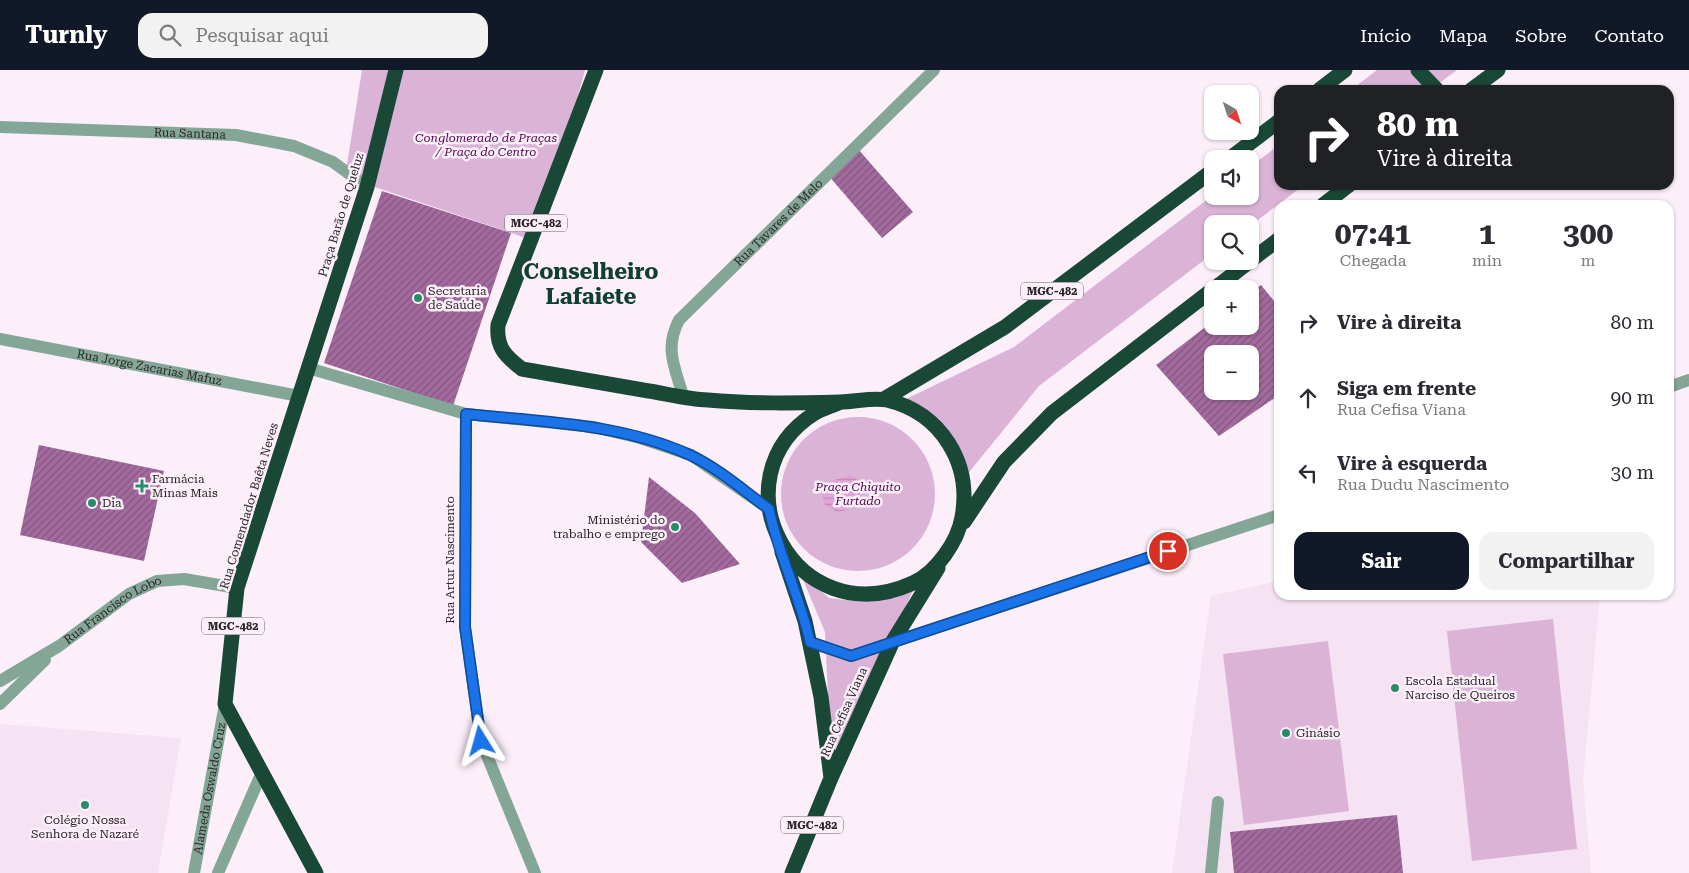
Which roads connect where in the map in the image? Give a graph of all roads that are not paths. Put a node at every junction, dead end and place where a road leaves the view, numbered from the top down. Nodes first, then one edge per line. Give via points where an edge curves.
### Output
1 (396, 70) edge
2 (596, 70) edge
3 (934, 70) edge
4 (1344, 70) edge
5 (1418, 70) edge
6 (1498, 70) edge
7 (1326, 85) edge
8 (1432, 85) edge
9 (1478, 85) edge
10 (1274, 126) edge
11 (0, 127) edge
12 (1241, 150) edge
13 (1204, 177) edge
14 (367, 187) junction
15 (1342, 190) edge
16 (1330, 200) edge
17 (1274, 243) edge
18 (1259, 254) edge
19 (1238, 270) edge
20 (1225, 280) edge
21 (1204, 296) edge
22 (0, 339) edge
23 (308, 368) junction
24 (1689, 380) edge
25 (1674, 385) edge
26 (298, 396) junction
27 (683, 396) junction
28 (884, 400) junction
29 (841, 402) junction
30 (466, 414) junction
31 (769, 509) junction
32 (1274, 517) edge
33 (960, 528) junction
34 (779, 541) junction
35 (945, 556) junction
36 (237, 588) junction
37 (893, 641) junction
38 (810, 642) junction
39 (59, 646) junction
40 (0, 681) edge
41 (0, 704) edge
42 (225, 704) junction
43 (262, 772) junction
44 (831, 778) junction
45 (1218, 802) dead end
46 (194, 873) edge
47 (218, 873) edge
48 (316, 873) edge
49 (535, 873) edge
50 (792, 873) edge
51 (1211, 873) edge

1 - 14 highway, Praça Barão de Queluz / MGC-482
2 - 27 highway, MGC-482 via 498,325 497,339 504,355 522,369
3 - 27 street, Rua Tavares de Melo via 679,320 671,335 670,346
4 - 7 highway
5 - 8 highway
6 - 9 highway
10 - 12 highway
11 - 14 street, Rua Santana via 236,135 294,146 333,162
13 - 28 highway, MGC-482 via 1005,327
14 - 23 highway, Praça Barão de Queluz / MGC-482
15 - 16 highway
17 - 18 highway, MGC-482
19 - 20 highway, MGC-482
21 - 33 highway, MGC-482 via 1052,413 1004,462
22 - 26 street, Rua Jorge Zacarias Mafuz
23 - 26 highway, Rua Comendador Baêta Neves / MGC-482
23 - 30 street
24 - 25 street
26 - 36 highway, Rua Comendador Baêta Neves / MGC-482
27 - 29 highway, MGC-482 via 707,400
28 - 29 highway, MGC-482
28 - 33 highway, MGC-482 via 912,408 934,424 952,446 962,472 966,500
29 - 31 highway, MGC-482 via 815,413 793,431 778,454 770,481
30 - 31 street via 594,427 640,438 691,455
30 - 49 street, Rua Artur Nascimento via 465,627 481,741
31 - 34 highway, MGC-482
32 - 37 street
33 - 35 highway, MGC-482
34 - 35 highway, MGC-482 via 803,572 838,591 877,595 915,582
34 - 38 highway, Rua Cefisa Viana
35 - 37 highway, Rua Cefisa Viana / MGC-482
36 - 39 street, Rua Francisco Lobo via 184,579 157,581 129,594
36 - 42 highway, Rua Comendador Baêta Neves / MGC-482
37 - 38 street via 851,656
37 - 44 highway, Rua Cefisa Viana / MGC-482
38 - 44 highway, Rua Cefisa Viana
39 - 40 street, Rua Francisco Lobo
39 - 41 street
42 - 43 highway
42 - 46 street, Alameda Oswaldo Cruz
43 - 47 street
43 - 48 highway
44 - 50 highway, Rua Cefisa Viana / MGC-482
45 - 51 street

